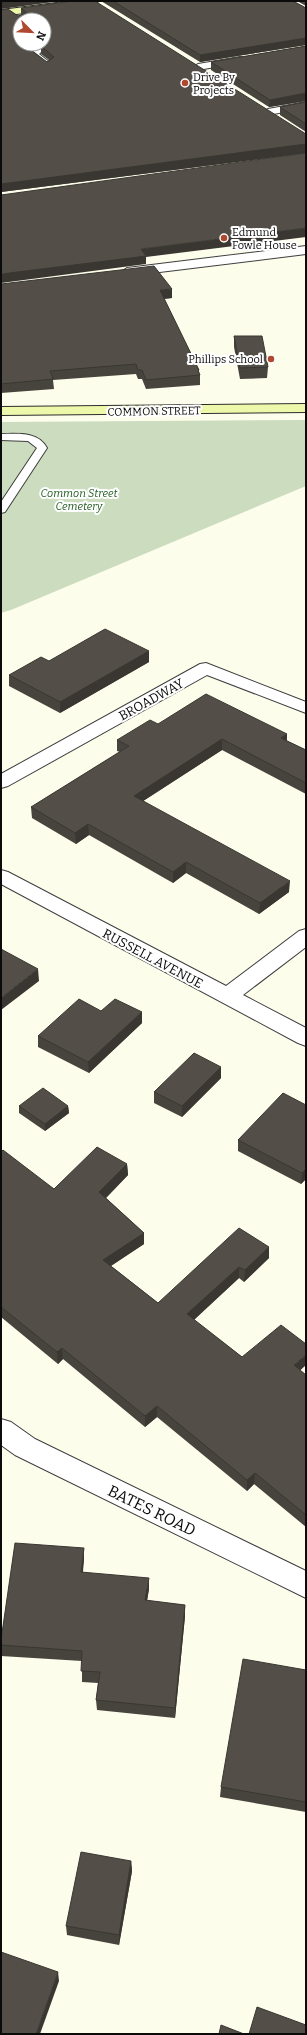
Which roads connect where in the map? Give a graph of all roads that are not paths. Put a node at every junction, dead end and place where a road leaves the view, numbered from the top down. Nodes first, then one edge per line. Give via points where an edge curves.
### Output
1 (93, 2) edge
2 (5, 12) edge
3 (34, 52) edge
4 (252, 58) edge
5 (48, 65) edge
6 (210, 75) edge
7 (306, 105) edge
8 (280, 121) edge
9 (306, 250) edge
10 (111, 274) edge
11 (306, 408) edge
12 (1, 411) edge
13 (1, 437) edge
14 (1, 510) edge
15 (306, 708) edge
16 (1, 782) edge
17 (1, 876) edge
18 (306, 936) edge
19 (227, 997) junction
20 (306, 1038) edge
21 (1, 1430) edge
22 (306, 1586) edge

1 - 2 main road
3 - 5 street via 34,55
4 - 6 street via 194,65
7 - 8 street via 264,110
9 - 10 street
11 - 12 main road, COMMON STREET
13 - 14 lane via 31,438 37,440 42,448
15 - 16 street, BROADWAY via 206,668
17 - 19 street, RUSSELL AVENUE
18 - 19 street
19 - 20 street, RUSSELL AVENUE
21 - 22 street, BATES ROAD via 25,1447

